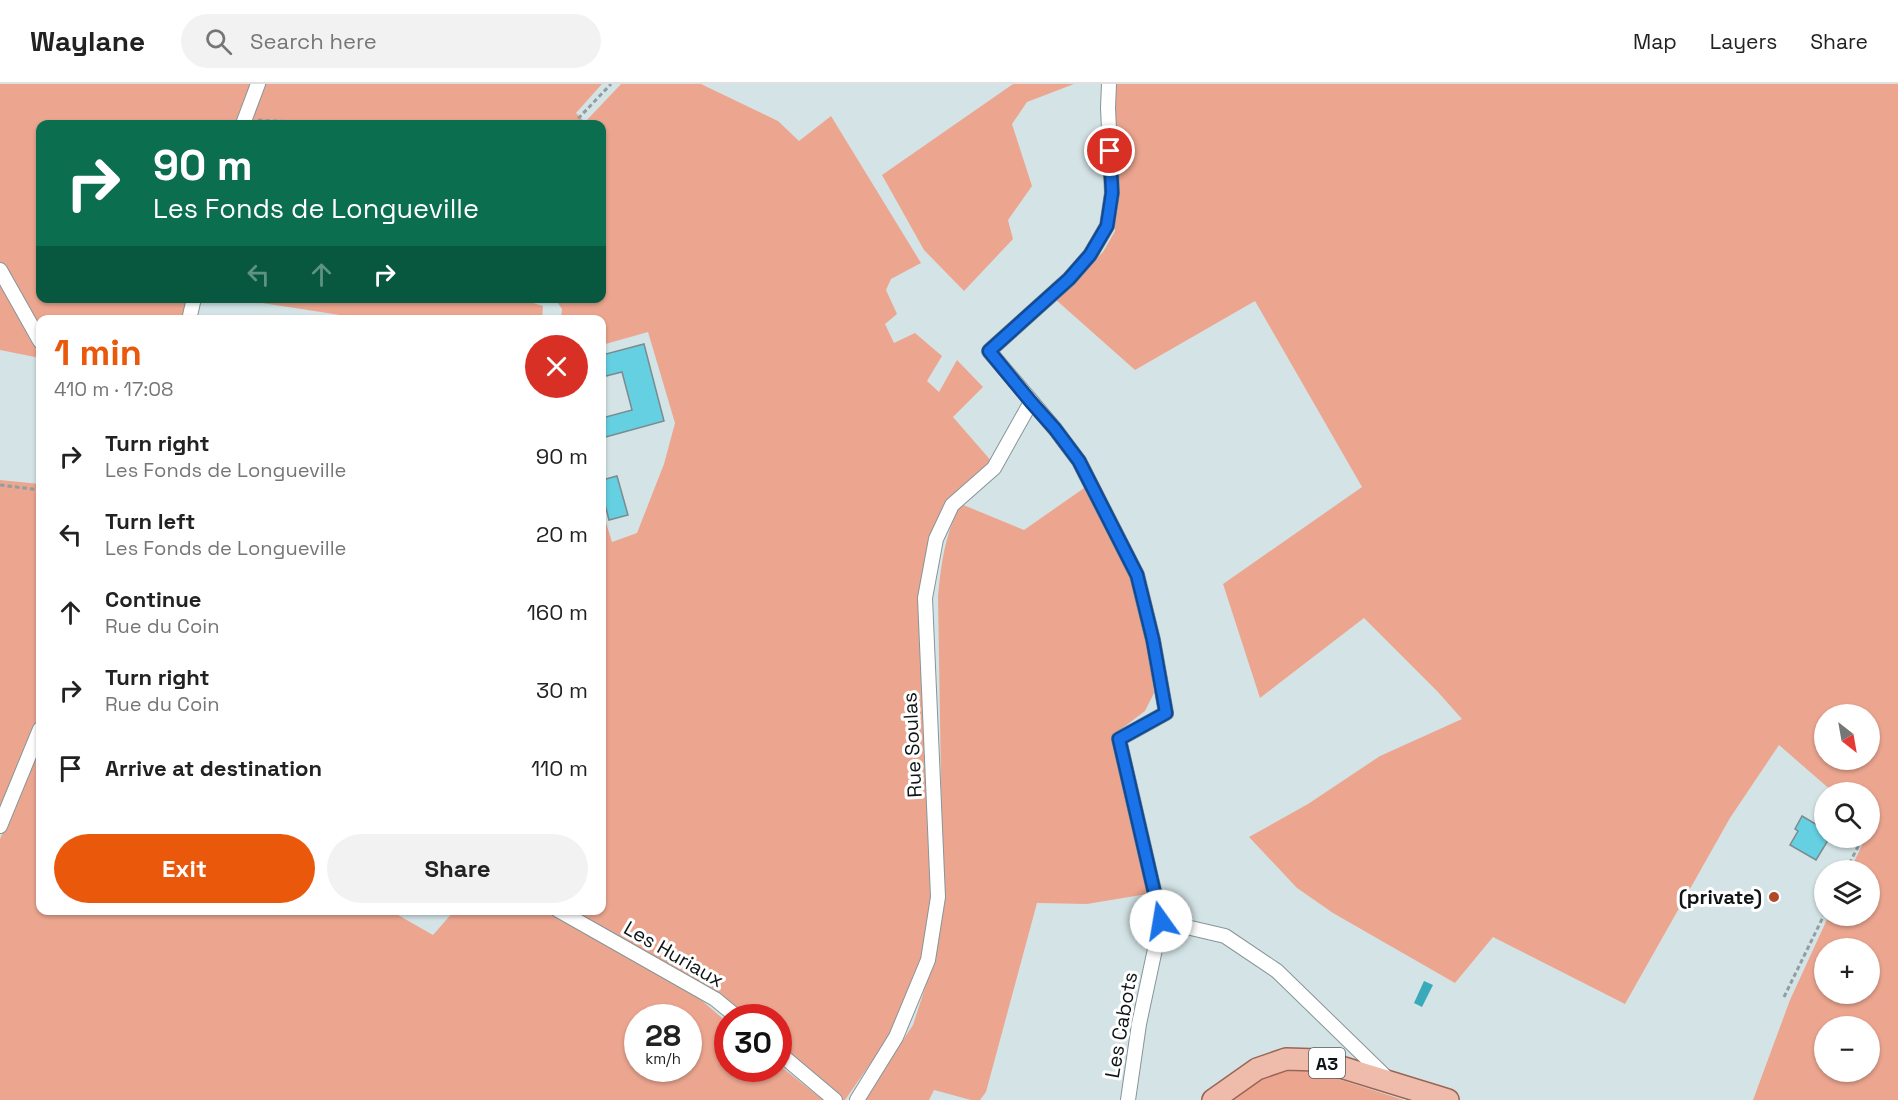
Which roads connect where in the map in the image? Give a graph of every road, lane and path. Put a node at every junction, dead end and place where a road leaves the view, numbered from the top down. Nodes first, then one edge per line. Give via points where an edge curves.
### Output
1 (258, 84) edge
2 (611, 84) edge
3 (1109, 84) edge
4 (245, 120) edge
5 (577, 120) edge
6 (0, 270) edge
7 (36, 335) edge
8 (1031, 402) junction
9 (0, 485) edge
10 (36, 489) edge
11 (36, 739) edge
12 (0, 826) edge
13 (567, 915) edge
14 (1161, 921) junction
15 (1819, 926) edge
16 (1784, 997) dead end
17 (721, 1004) edge
18 (792, 1064) edge
19 (1392, 1082) junction
20 (835, 1100) edge
21 (857, 1100) edge
22 (1128, 1100) edge
23 (1213, 1100) edge
24 (1448, 1100) edge

1 - 4 street
2 - 5 path
3 - 8 street via 1112,193 1107,226 1090,255 1069,279 989,351
6 - 7 street
8 - 14 street via 1079,461 1137,575 1166,713 1119,739
8 - 21 street, Rue Soulas via 994,468 952,505 936,539 925,598 939,897 928,960 896,1037
9 - 10 path
11 - 12 street
13 - 17 street, Les Huriaux
14 - 19 street via 1225,936 1277,971
14 - 22 street, Les Cabots
15 - 16 path
18 - 20 street
19 - 23 main road, A3 via 1318,1060 1286,1059 1257,1069
19 - 24 main road, A3

